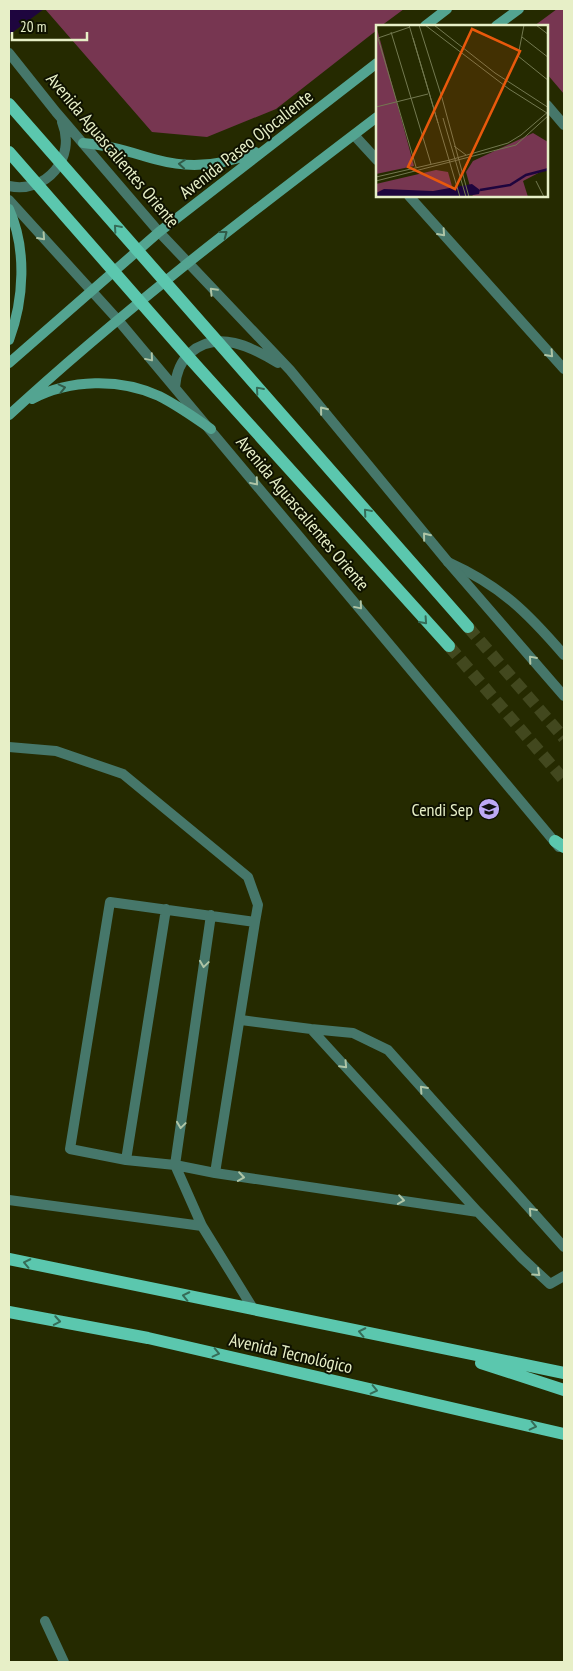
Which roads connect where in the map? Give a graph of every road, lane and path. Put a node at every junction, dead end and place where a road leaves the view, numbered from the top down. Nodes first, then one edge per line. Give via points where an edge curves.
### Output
1 (447, 9) edge
2 (519, 9) edge
3 (426, 25) edge
4 (497, 25) edge
5 (9, 54) edge
6 (376, 64) edge
7 (9, 104) edge
8 (548, 106) edge
9 (58, 114) junction
10 (376, 118) edge
11 (564, 124) edge
12 (354, 135) junction
13 (278, 139) junction
14 (83, 143) junction
15 (9, 152) edge
16 (376, 159) edge
17 (9, 186) edge
18 (411, 198) edge
19 (9, 200) edge
20 (9, 209) edge
21 (159, 232) junction
22 (186, 263) junction
23 (90, 290) junction
24 (118, 320) junction
25 (9, 340) edge
26 (9, 364) edge
27 (564, 369) edge
28 (290, 370) junction
29 (175, 387) junction
30 (18, 407) junction
31 (9, 415) edge
32 (210, 429) junction
33 (448, 562) junction
34 (468, 627) tunnel mouth
35 (449, 646) tunnel mouth
36 (564, 655) edge
37 (564, 696) edge
38 (9, 747) edge
39 (560, 844) edge
40 (564, 853) edge
41 (166, 909) junction
42 (211, 916) junction
43 (255, 922) junction
44 (241, 1020) junction
45 (311, 1030) junction
46 (126, 1160) junction
47 (176, 1165) junction
48 (215, 1173) junction
49 (9, 1200) edge
50 (478, 1212) junction
51 (202, 1226) junction
52 (564, 1247) edge
53 (9, 1259) edge
54 (564, 1276) edge
55 (254, 1310) junction
56 (9, 1312) edge
57 (417, 1343) junction
58 (564, 1373) edge
59 (564, 1390) edge
60 (564, 1434) edge
61 (45, 1621) dead end
62 (64, 1662) edge

1 - 3 main road
2 - 4 main road
5 - 9 street, Avenida Aguascalientes Oriente
6 - 13 main road, Avenida Paseo Ojocaliente
34 -> 7 main road, bridge
8 - 11 street
9 - 14 street, Avenida Aguascalientes Oriente
9 - 17 street via 66,136 63,159 57,169 39,184
10 - 12 main road
12 - 16 street
22 -> 12 main road
13 -> 14 main road via 240,158 199,165 178,164 112,146
13 - 21 main road, Avenida Paseo Ojocaliente
14 - 21 street, Avenida Aguascalientes Oriente
15 -> 35 main road, Avenida Aguascalientes Oriente, bridge
18 -> 27 street
19 -> 23 street, Avenida Aguascalientes Oriente
20 - 25 main road via 21,261 18,307
21 - 22 street, Avenida Aguascalientes Oriente
21 - 23 main road, Avenida Paseo Ojocaliente
22 - 24 main road
28 -> 22 street, Avenida Aguascalientes Oriente
23 - 24 street, Avenida Aguascalientes Oriente
23 - 26 main road, Avenida Paseo Ojocaliente
24 -> 29 street, Avenida Aguascalientes Oriente
24 - 30 main road
28 - 29 street via 248,347 227,341 210,342 184,358
33 -> 28 street, Avenida Aguascalientes Oriente
29 - 32 street, Avenida Aguascalientes Oriente
30 - 31 main road
30 -> 32 main road via 54,390 74,385 115,384 157,395
32 -> 39 street, Avenida Aguascalientes Oriente
33 - 36 street, Avenida Aguascalientes Oriente via 504,594 527,613
37 -> 33 street, Avenida Aguascalientes Oriente
38 - 43 street via 56,751 123,774 248,877 258,905
39 - 40 street, Avenida Aguascalientes Oriente
41 - 42 street
41 - 46 street
41 - 46 street via 110,902 70,1149
42 - 43 street
42 -> 47 street
43 - 44 street
44 - 45 street
44 - 48 street
45 -> 50 street
52 -> 45 street via 388,1050 353,1033
46 - 47 street
47 - 48 street
47 - 51 street
48 -> 50 street
49 - 51 street
50 -> 54 street via 550,1284
51 - 55 street
55 -> 53 main road, Avenida Tecnológico
57 -> 55 main road, Avenida Tecnológico
56 -> 60 main road, Avenida Tecnológico via 148,1338
57 - 58 main road, Avenida Tecnológico
57 - 59 main road
61 - 62 street

